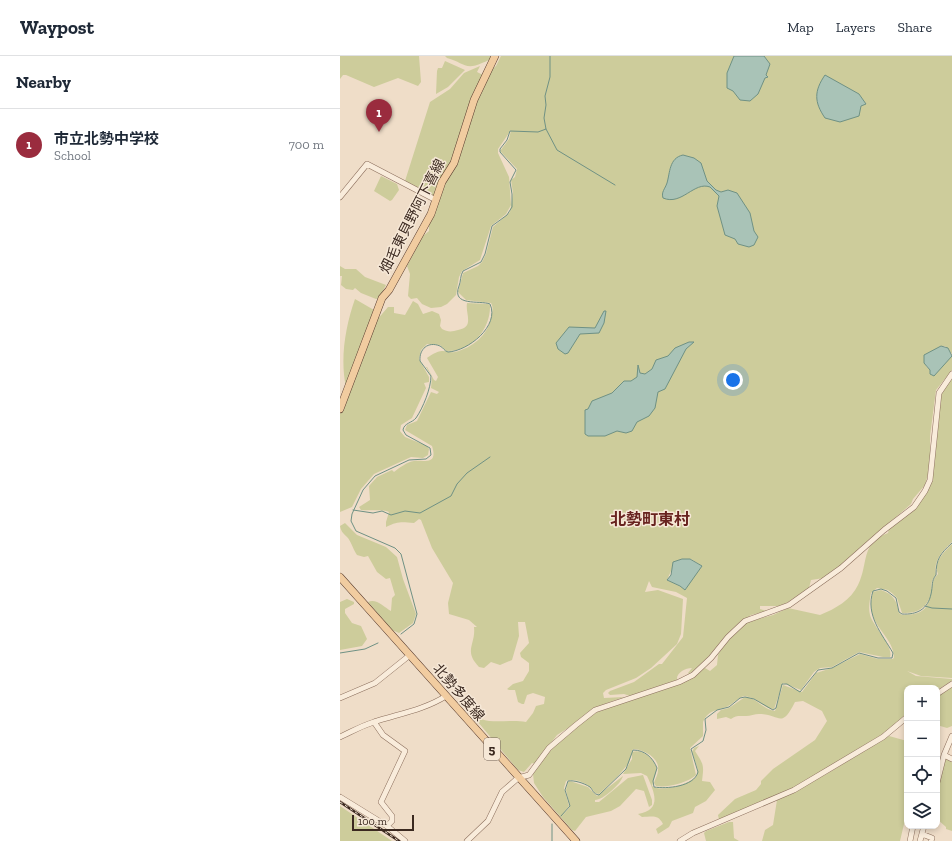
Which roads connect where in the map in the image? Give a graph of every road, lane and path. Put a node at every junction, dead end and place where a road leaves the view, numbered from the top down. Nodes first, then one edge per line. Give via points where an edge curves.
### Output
1 (495, 56) edge
2 (340, 197) edge
3 (436, 200) junction
4 (952, 374) edge
5 (340, 409) edge
6 (340, 576) edge
7 (410, 655) junction
8 (952, 684) edge
9 (940, 692) edge
10 (446, 696) junction
11 (340, 698) edge
12 (904, 720) edge
13 (374, 722) junction
14 (952, 736) edge
15 (340, 738) edge
16 (944, 755) junction
17 (952, 759) edge
18 (940, 771) edge
19 (518, 778) junction
20 (340, 797) edge
21 (387, 826) junction
22 (913, 829) edge
23 (923, 829) edge
24 (922, 834) junction
25 (405, 841) edge
26 (467, 841) edge
27 (576, 841) edge
28 (680, 841) edge
29 (910, 841) edge
30 (920, 841) edge
31 (931, 841) edge

1 - 3 main road, 畑毛東貝野阿下喜線 via 474,100 454,163 442,182
2 - 3 street via 367,164
3 - 5 main road, 畑毛東貝野阿下喜線 via 422,232 382,298
4 - 19 street via 939,393 930,480 914,507 841,568 789,606 752,617 745,622 693,675 595,710 549,748 529,775
6 - 7 main road, 北勢多度線 / 5
7 - 10 main road, 北勢多度線 / 5
7 - 11 street via 375,683
8 - 9 street
10 - 13 street via 432,704
10 - 19 main road, 北勢多度線 / 5
12 - 28 street via 883,737 800,787
13 - 15 street via 354,729
13 - 21 street via 383,735 405,752 381,802 392,816 392,821
14 - 16 street
16 - 17 street
16 - 18 street
19 - 26 street via 502,792 488,821
19 - 27 main road, 北勢多度線 / 5
20 - 21 street
21 - 25 street
22 - 29 street
23 - 24 street
24 - 30 street
24 - 31 street via 932,838

